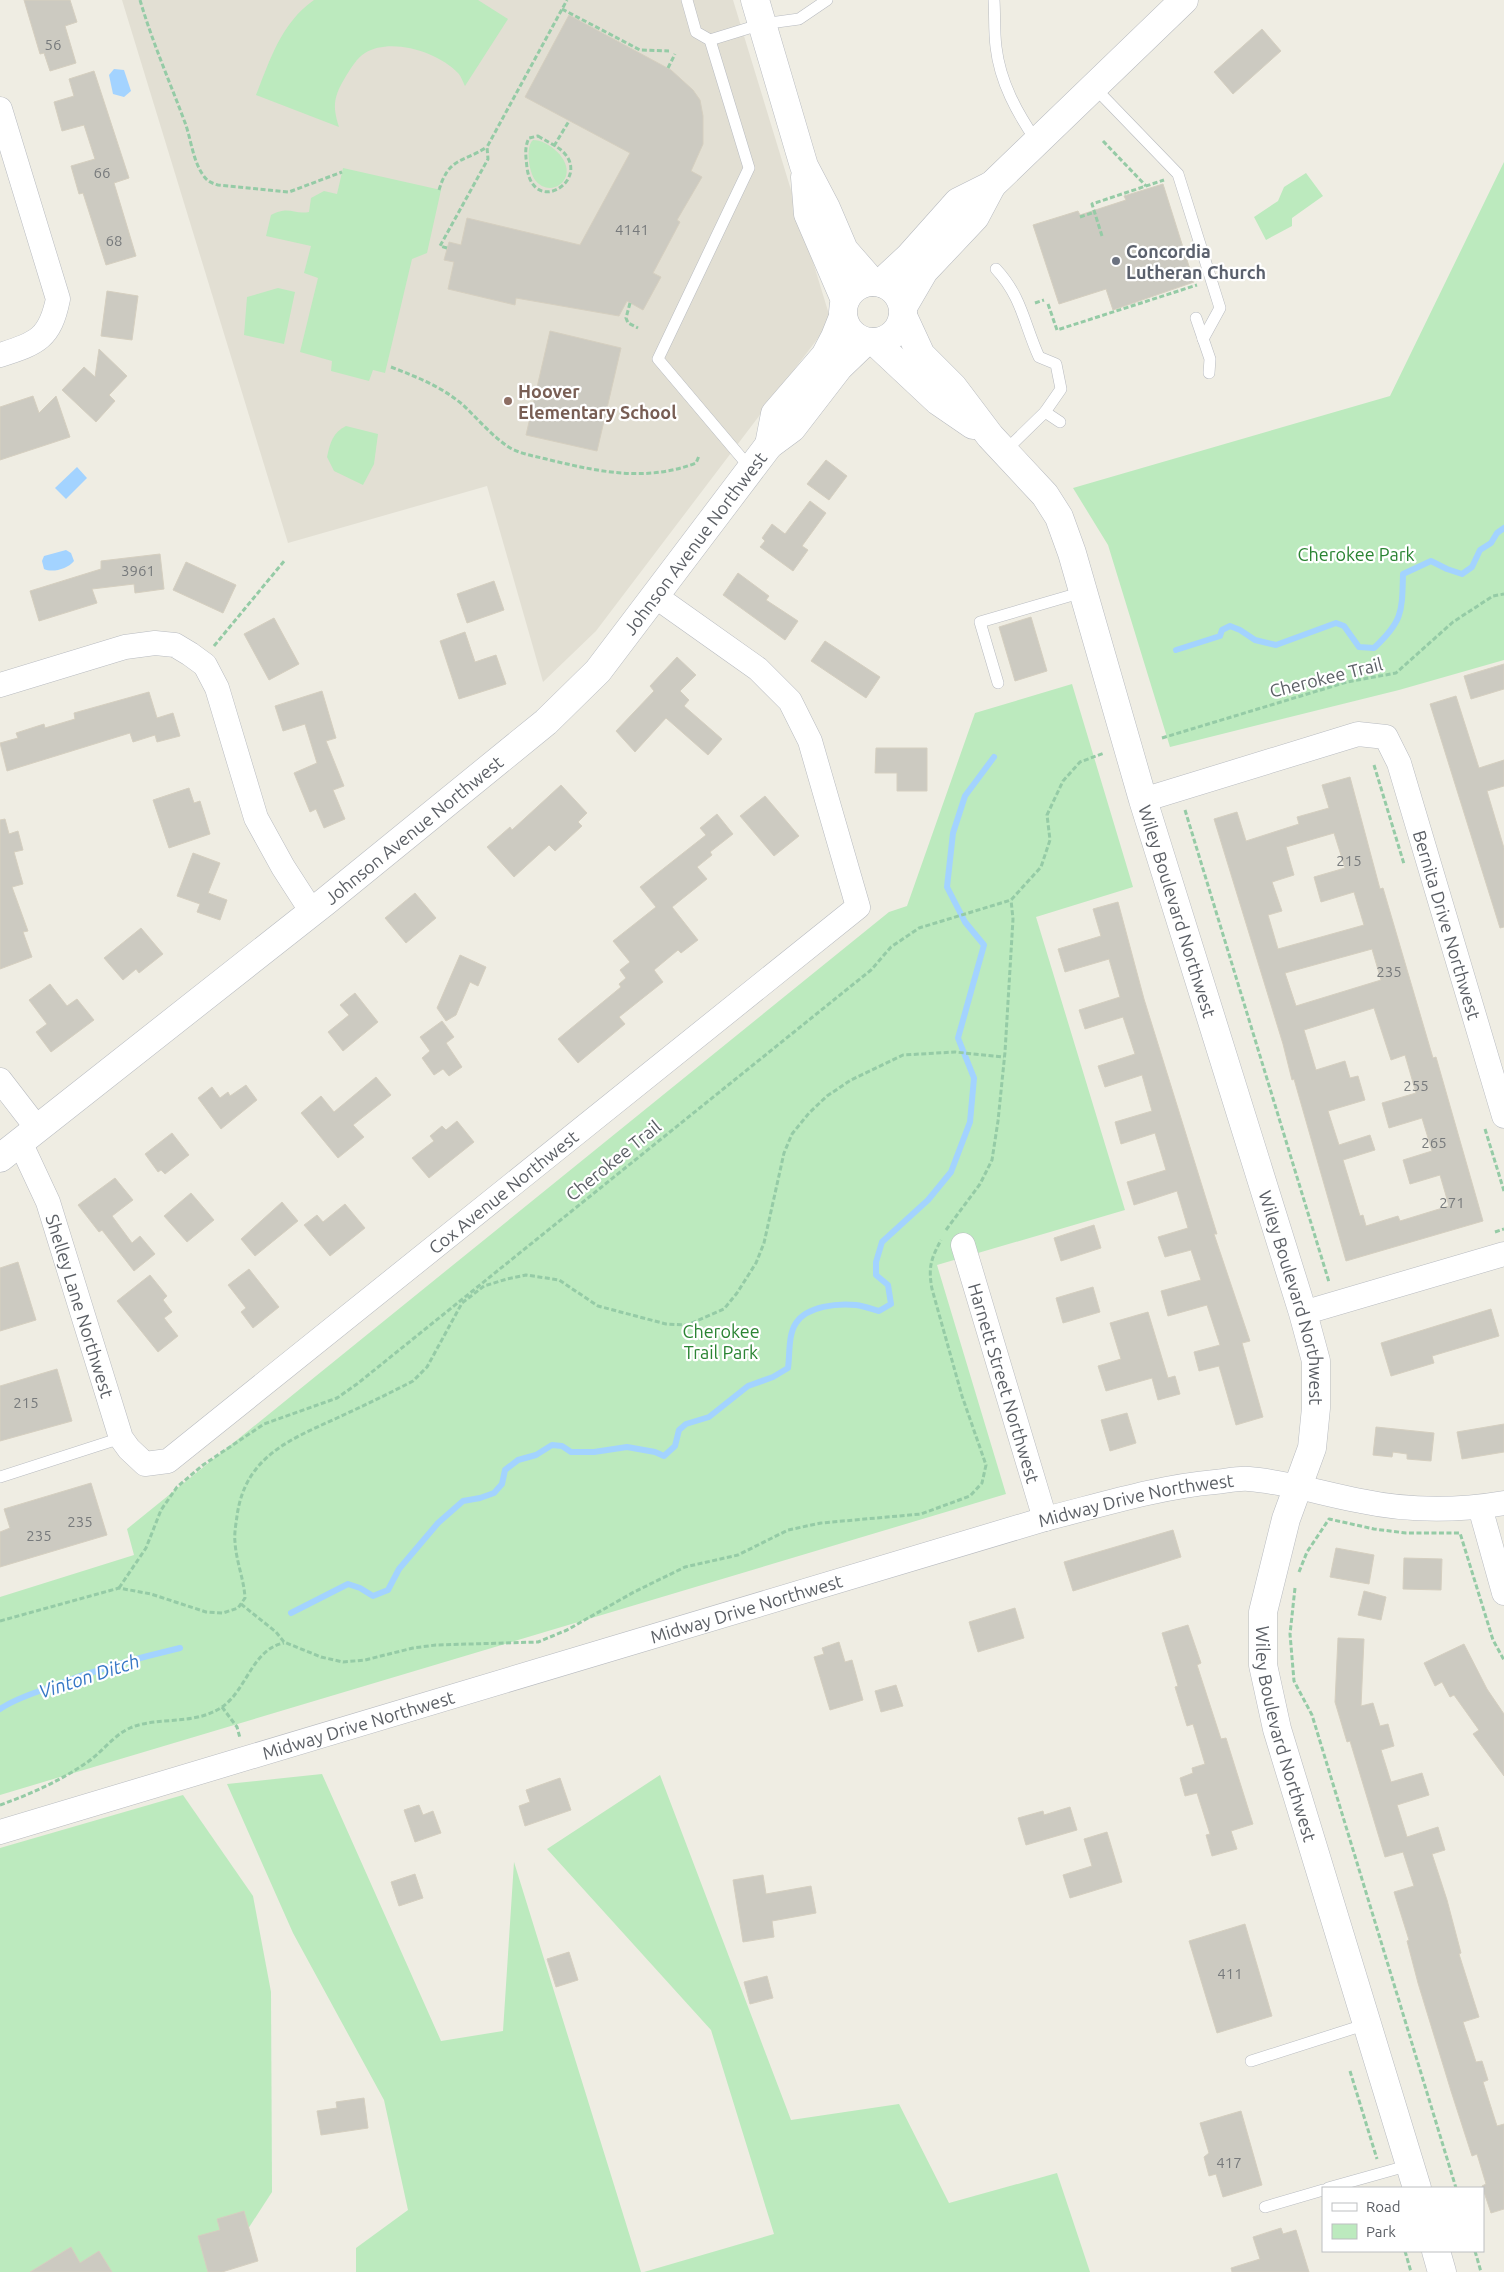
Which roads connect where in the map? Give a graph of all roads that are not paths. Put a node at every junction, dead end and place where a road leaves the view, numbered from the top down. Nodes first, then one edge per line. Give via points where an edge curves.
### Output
1 (687, 0) edge
2 (827, 0) edge
3 (994, 0) edge
4 (1184, 0) edge
5 (758, 12) edge
6 (710, 40) junction
7 (1094, 87) junction
8 (0, 109) edge
9 (1037, 142) junction
10 (804, 166) junction
11 (992, 185) junction
12 (996, 269) dead end
13 (876, 282) junction
14 (844, 309) junction
15 (903, 312) junction
16 (1196, 318) dead end
17 (1203, 339) junction
18 (870, 342) junction
19 (0, 355) edge
20 (1208, 373) dead end
21 (1045, 412) junction
22 (1060, 422) dead end
23 (998, 443) junction
24 (769, 445) junction
25 (751, 469) junction
26 (1083, 592) junction
27 (655, 596) junction
28 (998, 683) dead end
29 (0, 685) edge
30 (1144, 800) junction
31 (312, 912) junction
32 (0, 1080) edge
33 (1494, 1120) edge
34 (19, 1143) edge
35 (963, 1245) dead end
36 (1504, 1254) edge
37 (1303, 1313) junction
38 (121, 1438) junction
39 (146, 1464) joint
40 (0, 1477) edge
41 (1299, 1486) junction
42 (1504, 1503) edge
43 (1480, 1507) junction
44 (1045, 1519) junction
45 (1504, 1593) edge
46 (0, 1832) edge
47 (1367, 2024) junction
48 (1251, 2061) dead end
49 (1413, 2176) edge
50 (1332, 2187) edge
51 (1322, 2190) edge
52 (1265, 2207) dead end
53 (1436, 2252) edge
54 (1442, 2272) edge

1 - 6 lane via 696,32
2 - 5 lane via 799,19
3 - 9 lane via 996,47 1003,77 1017,112
4 - 7 street
5 - 6 lane
5 - 10 street
6 - 25 lane via 749,168 658,359
7 - 9 street
7 - 17 lane via 1178,174 1220,308
8 - 19 street via 58,299 53,321 41,338
9 - 11 street
10 - 13 street via 844,250
10 - 14 street via 808,214
11 - 13 street via 958,202 909,257
11 - 15 street via 975,217 924,271
12 - 21 lane via 1017,297 1039,357 1056,364 1061,389
13 - 14 street via 856,287
13 - 15 street via 896,292
14 - 18 street via 850,333
14 - 24 street, Johnson Avenue Northwest via 825,356 775,414
15 - 18 street via 896,332 890,338
15 - 23 street, Wiley Boulevard Northwest via 921,355 953,387
16 - 17 lane
17 - 20 lane via 1210,359
18 - 23 street, Wiley Boulevard Northwest via 938,401
18 - 24 street, Johnson Avenue Northwest via 838,368 792,428
21 - 22 lane
21 - 23 lane
23 - 26 street, Wiley Boulevard Northwest via 1045,496 1059,517
24 - 25 street, Johnson Avenue Northwest
25 - 27 street, Johnson Avenue Northwest
26 - 28 lane via 980,622
26 - 30 street, Wiley Boulevard Northwest
27 - 31 street, Johnson Avenue Northwest via 598,671 546,722
27 - 39 street, Cox Avenue Northwest via 758,669 790,701 810,741 858,908 168,1461
29 - 31 street via 125,647 155,643 175,645 199,660 217,688 256,818
30 - 33 street, Bernita Drive Northwest via 1358,734 1386,737 1399,764
30 - 37 street, Wiley Boulevard Northwest
31 - 34 street, Johnson Avenue Northwest
32 - 34 street, Shelley Lane Northwest
34 - 38 street, Shelley Lane Northwest via 48,1202
35 - 44 street, Harnett Street Northwest
36 - 37 street
37 - 41 street, Wiley Boulevard Northwest via 1316,1361 1316,1408 1312,1448
38 - 39 street, Shelley Lane Northwest via 129,1450
38 - 40 lane
41 - 43 street, Midway Drive Northwest via 1396,1507
41 - 44 street, Midway Drive Northwest via 1247,1479 1192,1484
41 - 47 street, Wiley Boulevard Northwest via 1286,1519 1263,1612 1263,1665 1277,1729
42 - 43 street, Midway Drive Northwest
43 - 45 street
44 - 46 street, Midway Drive Northwest
47 - 48 lane
47 - 49 street, Wiley Boulevard Northwest
49 - 50 lane via 1381,2173
51 - 52 lane
53 - 54 street

